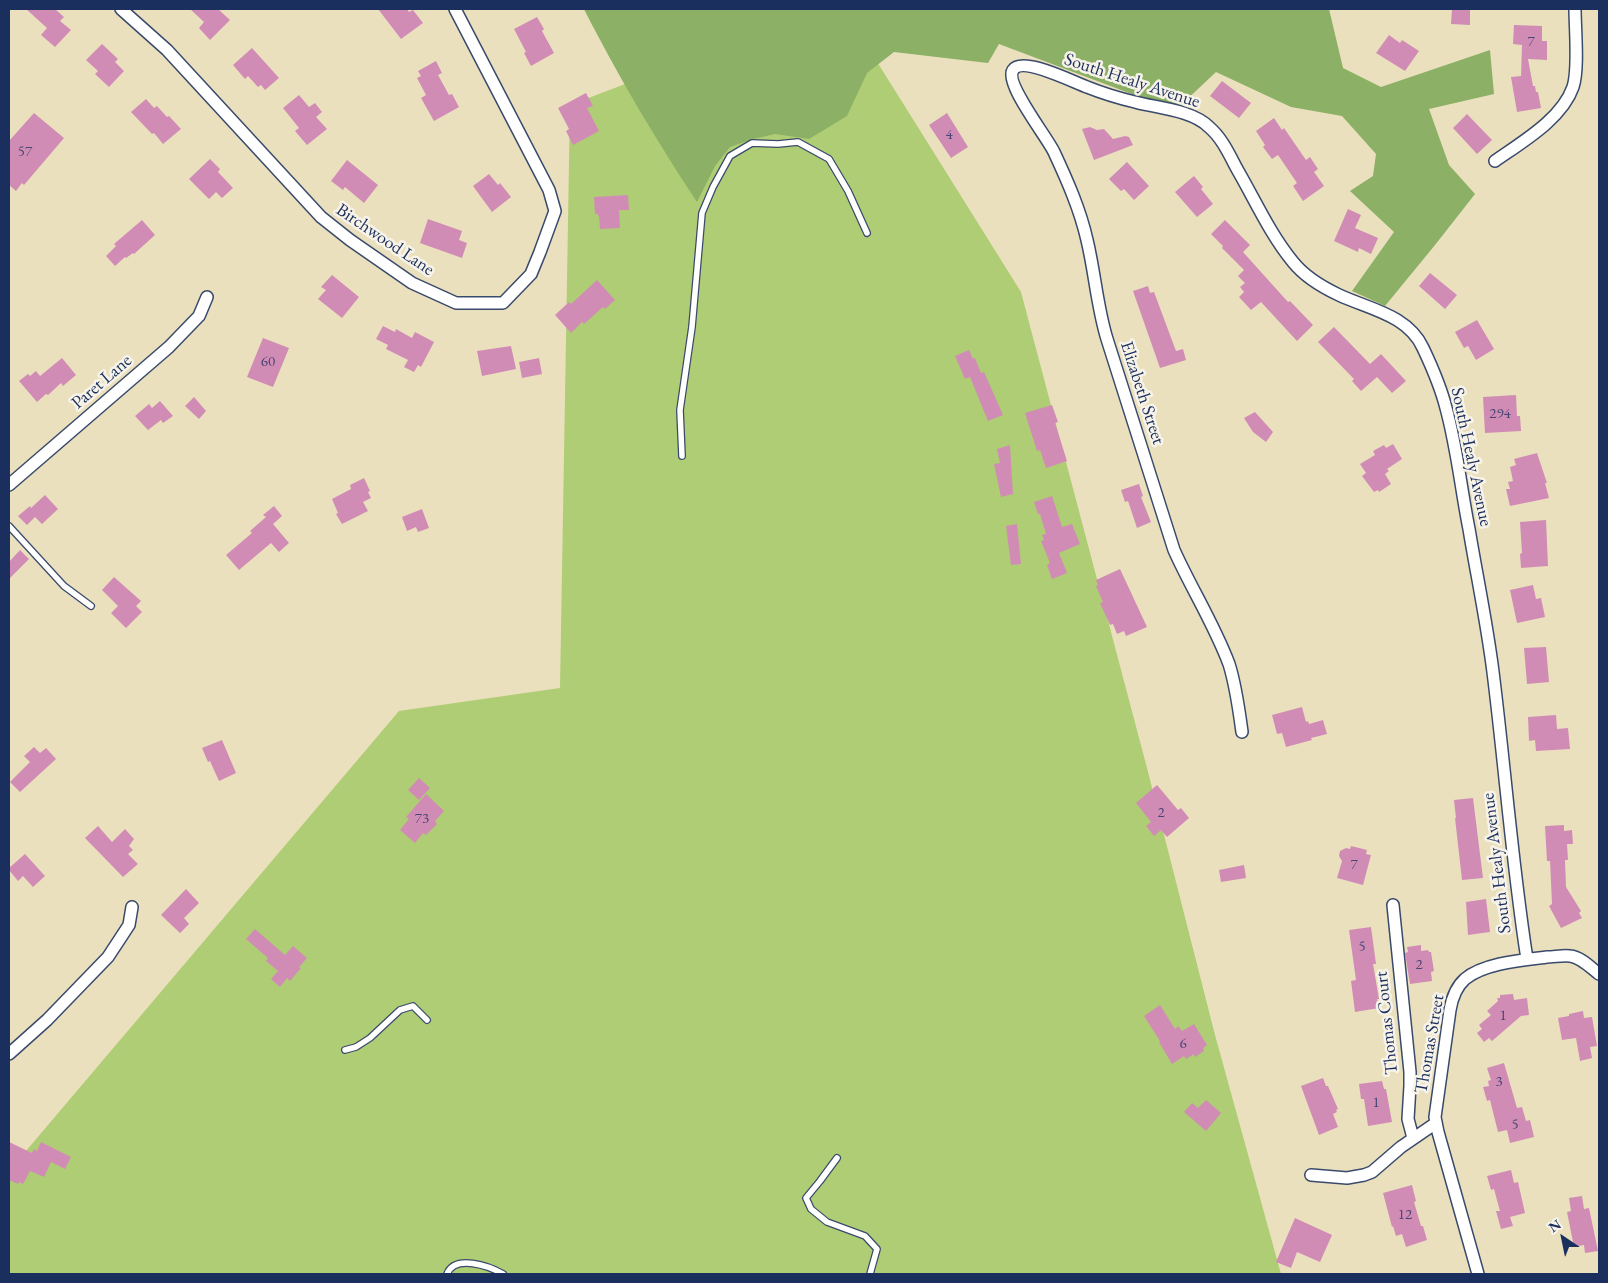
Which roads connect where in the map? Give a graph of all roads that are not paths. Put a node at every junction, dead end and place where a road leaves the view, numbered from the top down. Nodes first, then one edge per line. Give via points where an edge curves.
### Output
1 (121, 9) edge
2 (455, 9) edge
3 (1575, 9) edge
4 (1015, 68) joint
5 (1495, 161) dead end
6 (868, 233) dead end
7 (207, 297) dead end
8 (682, 456) dead end
9 (9, 485) edge
10 (9, 526) edge
11 (91, 606) dead end
12 (1242, 732) dead end
13 (1392, 905) dead end
14 (132, 907) dead end
15 (1527, 959) junction
16 (1599, 974) edge
17 (427, 1020) dead end
18 (345, 1050) dead end
19 (9, 1054) edge
20 (1436, 1123) junction
21 (1413, 1138) junction
22 (837, 1158) dead end
23 (1311, 1175) dead end
24 (447, 1274) edge
25 (503, 1274) edge
26 (870, 1274) edge
27 (1478, 1274) edge

1 - 2 street, Birchwood Lane via 167,50 321,217 350,240 412,282 456,303 503,303 531,274 555,211 550,190
3 - 5 street via 1575,69 1567,99 1549,122
4 - 12 street, Elizabeth Street via 1012,83 1047,139 1082,218 1107,339 1174,550 1229,666
4 - 15 street, South Healy Avenue via 1020,65 1034,67 1108,95 1190,115 1208,125 1225,148 1277,239 1304,273 1340,296 1402,323 1419,340 1447,412 1484,615
6 - 8 lane via 829,159 798,142 752,143 730,156 702,213 692,327 680,410
7 - 9 street, Paret Lane via 199,316 169,347
10 - 11 lane via 64,586
13 - 21 street, Thomas Court via 1410,1072 1408,1119
14 - 19 street via 129,925 108,957
15 - 16 street via 1571,956
15 - 20 street, Thomas Street via 1472,974 1455,993
17 - 18 lane via 413,1006 400,1010 370,1038
20 - 21 street
20 - 27 street, Thomas Street
21 - 23 street via 1364,1175 1347,1178
22 - 26 lane via 806,1198 811,1209 827,1222 865,1236 877,1249
24 - 25 lane via 451,1267 462,1264 485,1265

